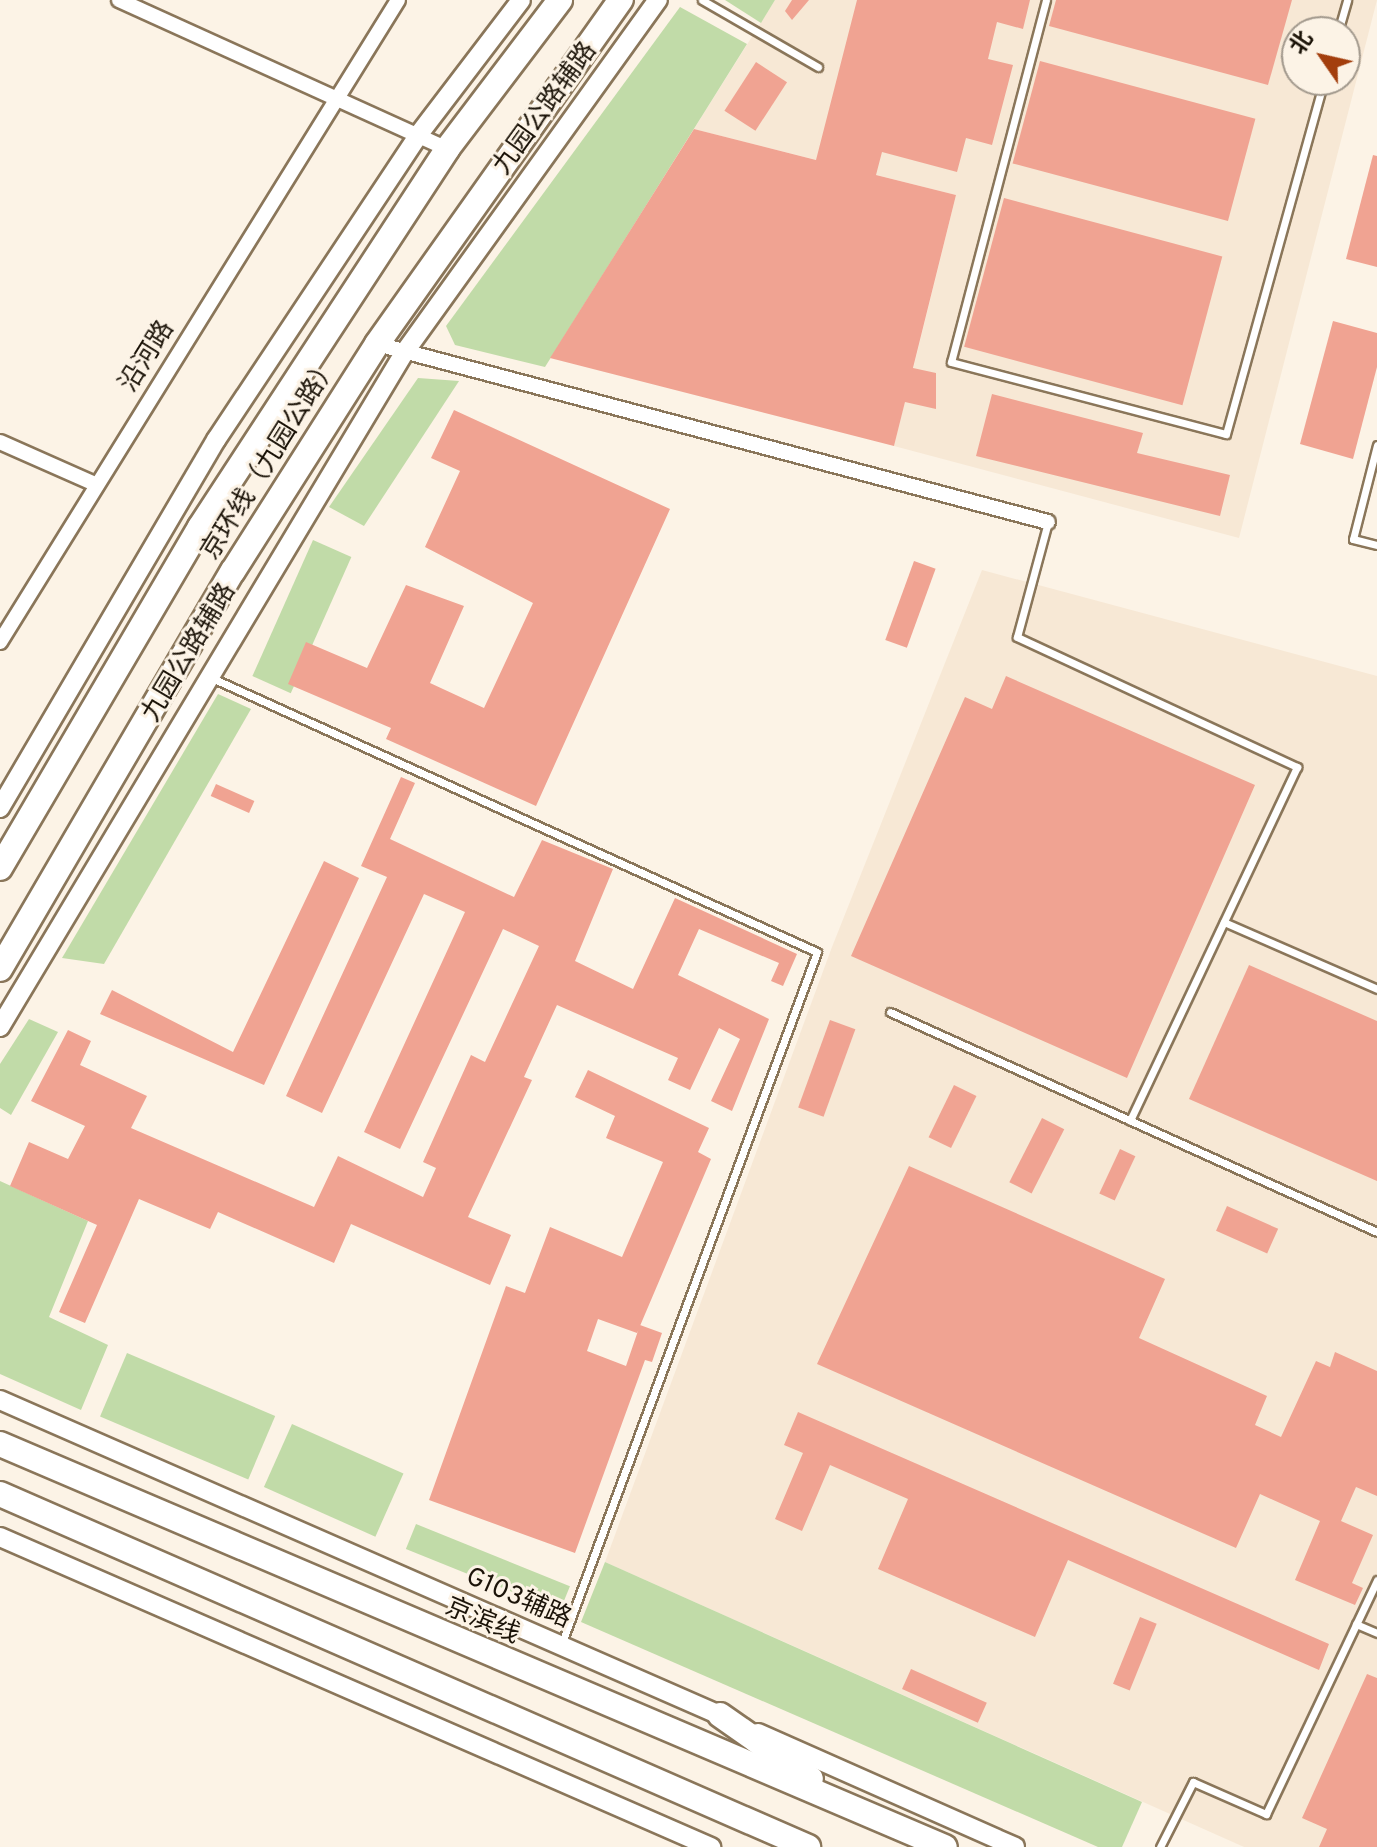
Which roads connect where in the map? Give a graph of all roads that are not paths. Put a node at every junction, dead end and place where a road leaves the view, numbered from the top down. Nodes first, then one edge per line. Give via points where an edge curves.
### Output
1 (119, 0) edge
2 (398, 0) edge
3 (521, 0) edge
4 (560, 0) edge
5 (621, 0) edge
6 (658, 0) edge
7 (702, 0) edge
8 (1046, 0) edge
9 (818, 67) dead end
10 (1320, 96) edge
11 (337, 97) junction
12 (419, 134) junction
13 (447, 149) junction
14 (377, 344) junction
15 (404, 353) junction
16 (0, 442) edge
17 (1377, 445) edge
18 (97, 485) junction
19 (1048, 522) joint
20 (1377, 545) edge
21 (0, 642) edge
22 (206, 675) junction
23 (0, 808) edge
24 (0, 868) edge
25 (1224, 922) junction
26 (0, 969) edge
27 (1377, 989) edge
28 (890, 1012) dead end
29 (0, 1027) edge
30 (1130, 1121) junction
31 (1377, 1232) edge
32 (0, 1400) edge
33 (0, 1444) edge
34 (0, 1494) edge
35 (0, 1537) edge
36 (1377, 1580) edge
37 (1356, 1624) junction
38 (1377, 1633) edge
39 (561, 1646) junction
40 (720, 1715) junction
41 (850, 1806) junction
42 (711, 1847) edge
43 (808, 1847) edge
44 (945, 1847) edge
45 (1015, 1847) edge
46 (1160, 1847) edge

1 - 11 street
2 - 11 street, 沿河路
3 - 12 street
4 - 13 highway, 京环线（九园公路）
5 - 14 highway, 京环线（九园公路）
6 - 15 street, 九园公路辅路
7 - 9 lane
8 - 10 lane via 951,362 1226,434
11 - 12 street
11 - 18 street, 沿河路
12 - 13 street
12 - 23 street via 216,440
13 - 24 highway, 京环线（九园公路） via 200,527
14 - 15 street
14 - 26 highway, 京环线（九园公路） via 233,571
15 - 19 street
15 - 22 street, 九园公路辅路
16 - 18 street
17 - 20 lane via 1353,539
18 - 21 street, 沿河路
19 - 25 lane via 1017,637 1297,767
22 - 29 street, 九园公路辅路
22 - 39 lane via 817,952
25 - 27 lane
25 - 30 lane
28 - 30 lane
30 - 31 lane
32 - 39 street, G103辅路
33 - 41 highway, 京滨线
34 - 43 highway
35 - 42 street
36 - 37 lane
37 - 38 lane
37 - 46 lane via 1266,1814 1193,1782
39 - 40 street, G103辅路
40 - 41 highway
40 - 45 street, G103辅路
41 - 44 highway, 京滨线

